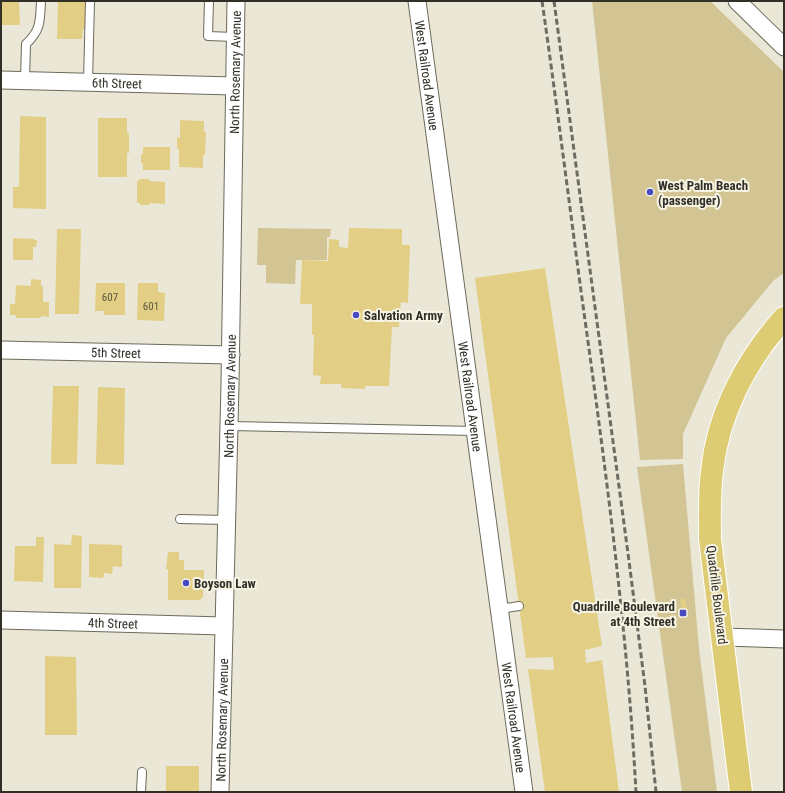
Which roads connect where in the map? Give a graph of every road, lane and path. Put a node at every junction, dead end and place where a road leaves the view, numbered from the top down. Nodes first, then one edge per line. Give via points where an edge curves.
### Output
1 (41, 1) edge
2 (90, 1) edge
3 (208, 1) edge
4 (236, 1) edge
5 (418, 1) edge
6 (738, 1) edge
7 (235, 37) junction
8 (784, 47) edge
9 (1, 80) edge
10 (25, 80) junction
11 (88, 82) junction
12 (234, 86) junction
13 (784, 318) edge
14 (1, 350) edge
15 (230, 354) junction
16 (229, 426) junction
17 (476, 431) junction
18 (180, 518) dead end
19 (227, 520) junction
20 (519, 606) dead end
21 (500, 609) junction
22 (1, 620) edge
23 (224, 626) junction
24 (723, 637) junction
25 (784, 639) edge
26 (142, 772) dead end
27 (141, 792) edge
28 (220, 792) edge
29 (524, 792) edge
30 (741, 792) edge

1 - 10 lane via 38,30 26,44
2 - 11 lane
3 - 7 lane via 208,36
4 - 7 street, North Rosemary Avenue
5 - 17 street, West Railroad Avenue
6 - 8 street
7 - 12 street, North Rosemary Avenue
9 - 10 street, 6th Street
10 - 11 street, 6th Street
11 - 12 street, 6th Street
12 - 15 street, North Rosemary Avenue
13 - 24 main road, Quadrille Boulevard via 756,352 731,400 721,429 712,470 710,539
14 - 15 street, 5th Street
15 - 16 street, North Rosemary Avenue
16 - 17 lane
16 - 19 street, North Rosemary Avenue
17 - 21 street, West Railroad Avenue
18 - 19 lane
19 - 23 street, North Rosemary Avenue
20 - 21 lane
21 - 29 street, West Railroad Avenue
22 - 23 street, 4th Street
23 - 28 street, North Rosemary Avenue
24 - 25 street
24 - 30 main road, Quadrille Boulevard
26 - 27 lane

